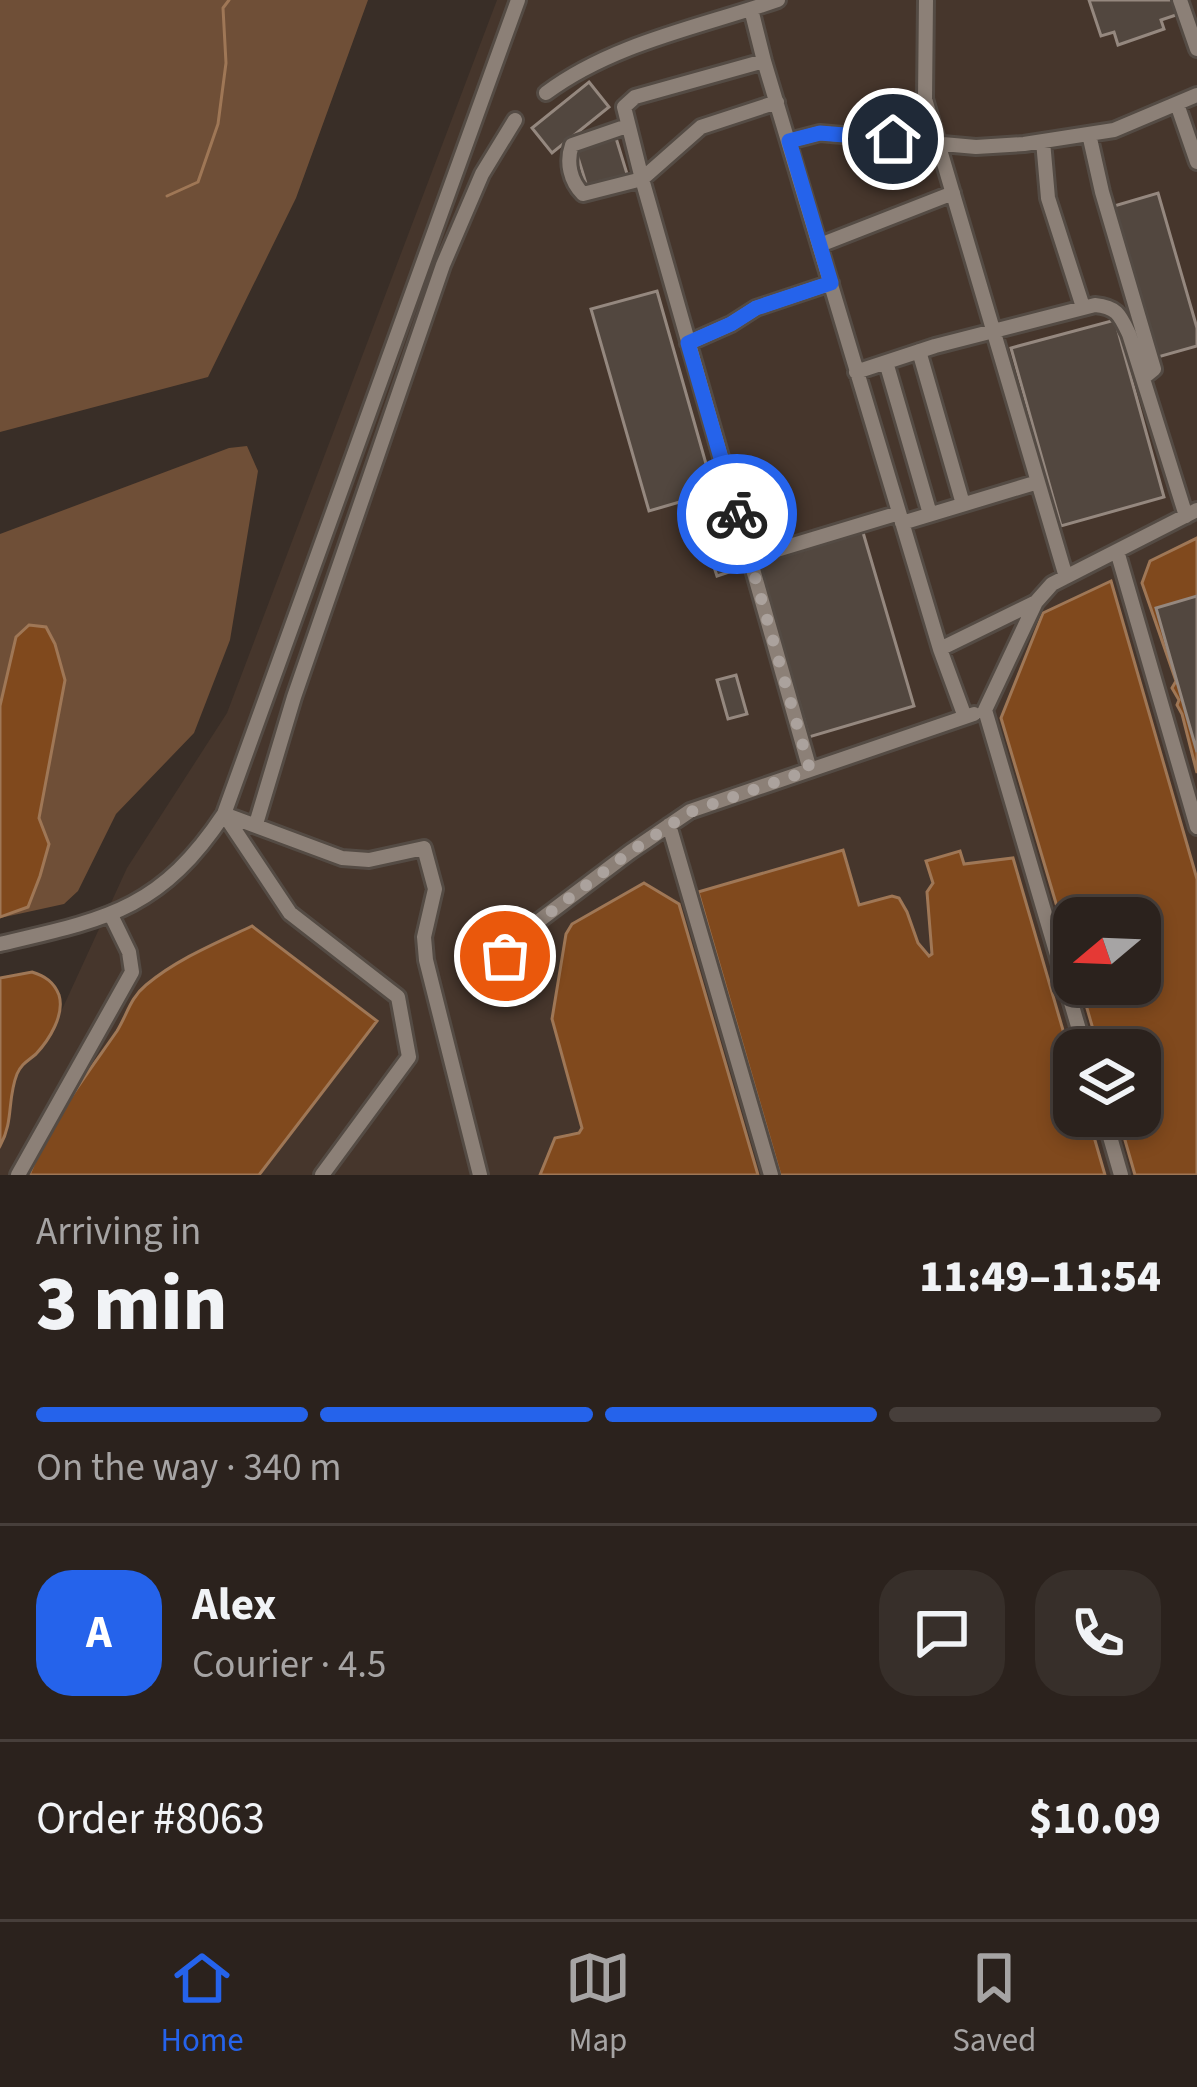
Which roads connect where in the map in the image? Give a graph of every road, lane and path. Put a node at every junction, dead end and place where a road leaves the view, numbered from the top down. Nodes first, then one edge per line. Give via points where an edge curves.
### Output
1 (518, 0) edge
2 (778, 0) edge
3 (926, 0) edge
4 (1180, 0) edge
5 (752, 9) junction
6 (1197, 49) edge
7 (764, 61) junction
8 (546, 93) dead end
9 (1197, 95) edge
10 (777, 102) junction
11 (1177, 104) junction
12 (515, 120) dead end
13 (627, 126) junction
14 (1089, 134) junction
15 (789, 141) junction
16 (1043, 141) junction
17 (938, 144) junction
18 (1197, 162) edge
19 (641, 179) junction
20 (953, 193) junction
21 (820, 245) junction
22 (831, 283) junction
23 (1083, 308) junction
24 (993, 330) junction
25 (688, 343) junction
26 (919, 351) junction
27 (886, 362) junction
28 (856, 372) junction
29 (1143, 378) junction
30 (1038, 482) junction
31 (963, 504) junction
32 (1191, 513) edge
33 (930, 514) junction
34 (901, 518) junction
35 (1117, 551) junction
36 (750, 558) junction
37 (1066, 577) junction
38 (1036, 602) junction
39 (940, 650) junction
40 (985, 710) junction
41 (965, 717) junction
42 (810, 770) junction
43 (224, 814) junction
44 (256, 824) junction
45 (669, 825) junction
46 (1197, 827) edge
47 (111, 915) junction
48 (0, 944) edge
49 (482, 983) dead end
50 (1079, 1029) edge
51 (1110, 1137) edge
52 (19, 1175) edge
53 (322, 1175) edge
54 (480, 1175) edge
55 (771, 1175) edge
56 (1121, 1175) edge

1 - 43 street
2 - 5 street
3 - 17 street via 925,99
4 - 6 street
5 - 7 street
5 - 8 street via 650,40
7 - 10 street
7 - 13 street via 635,97 624,107
9 - 11 street
10 - 15 street
10 - 19 street via 701,128
11 - 14 street
11 - 18 street
12 - 44 street via 443,266
13 - 19 street
13 - 19 street via 572,145 571,176 583,194
14 - 16 street
14 - 29 street via 1154,369
15 - 17 street via 820,133
15 - 21 street
16 - 17 street
16 - 23 street via 1048,198
17 - 20 street
19 - 25 street
20 - 21 street
20 - 24 street
21 - 22 street
22 - 25 street
22 - 28 street
23 - 24 street
23 - 29 street via 1119,312
24 - 26 street
24 - 30 street
25 - 36 street
26 - 27 street
26 - 31 street
27 - 28 street
27 - 33 street
28 - 34 street
29 - 32 street
30 - 31 street
30 - 37 street
31 - 33 street
32 - 35 street
33 - 34 street
34 - 36 street
34 - 39 street
35 - 37 street
35 - 46 street
36 - 42 street
37 - 38 street
38 - 39 street
38 - 40 street
39 - 41 street
40 - 41 street
40 - 50 street
41 - 42 street
42 - 45 street
43 - 44 street
43 - 47 street via 170,880
43 - 53 street via 290,914 398,997 409,1057
44 - 54 street via 342,858 424,848 435,889 426,960
45 - 49 street via 528,930
45 - 55 street
47 - 48 street
47 - 52 street via 132,972
51 - 56 street

